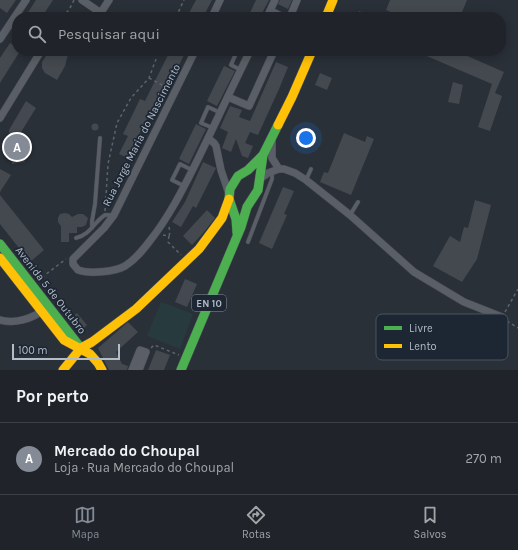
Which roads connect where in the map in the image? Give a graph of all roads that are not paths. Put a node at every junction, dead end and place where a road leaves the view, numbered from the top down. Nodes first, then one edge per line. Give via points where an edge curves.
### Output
1 (26, 0) edge
2 (82, 0) edge
3 (109, 0) edge
4 (220, 0) edge
5 (275, 0) edge
6 (298, 0) edge
7 (333, 0) edge
8 (271, 9) junction
9 (18, 12) edge
10 (96, 12) edge
11 (101, 12) edge
12 (214, 12) edge
13 (270, 12) edge
14 (278, 12) edge
15 (292, 12) edge
16 (328, 12) edge
17 (12, 21) edge
18 (0, 39) edge
19 (38, 56) edge
20 (192, 56) edge
21 (234, 56) edge
22 (246, 56) edge
23 (272, 56) edge
24 (310, 56) edge
25 (241, 70) junction
26 (228, 97) junction
27 (221, 113) junction
28 (0, 118) edge
29 (213, 128) junction
30 (272, 137) junction
31 (100, 138) dead end
32 (208, 138) junction
33 (263, 155) junction
34 (279, 169) junction
35 (311, 169) dead end
36 (192, 170) junction
37 (221, 170) junction
38 (248, 170) junction
39 (272, 172) junction
40 (238, 176) junction
41 (259, 177) junction
42 (306, 180) junction
43 (184, 186) junction
44 (230, 201) junction
45 (358, 202) dead end
46 (247, 207) junction
47 (114, 215) junction
48 (350, 216) junction
49 (248, 223) junction
50 (92, 228) junction
51 (237, 235) junction
52 (76, 238) dead end
53 (248, 242) dead end
54 (0, 244) edge
55 (0, 258) edge
56 (45, 309) junction
57 (494, 314) edge
58 (0, 320) edge
59 (81, 348) junction
60 (63, 370) edge
61 (102, 370) edge
62 (132, 370) edge
63 (139, 370) edge
64 (181, 370) edge

1 - 9 street
2 - 10 street
3 - 11 street
4 - 12 street
5 - 8 street
6 - 15 street
7 - 16 main road
8 - 13 street
8 - 14 lane
17 - 18 street
19 - 28 street
20 - 47 street, Rua Jorge Maria do Nascimento
21 - 25 lane via 230,65
22 - 25 street
23 - 26 street via 249,106
24 - 30 main road
25 - 26 street
26 - 27 street
27 - 29 street
27 - 29 lane via 208,107 201,123
29 - 32 street
30 - 33 main road
30 - 34 street via 272,158
31 - 50 lane
32 - 36 street
32 - 37 street via 216,146
33 - 38 main road
33 - 41 main road
34 - 39 street
34 - 42 street via 289,170
35 - 42 lane
36 - 43 street
36 - 43 lane via 180,164 172,180
37 - 40 street via 230,176
37 - 44 street
38 - 40 main road
38 - 41 main road via 252,170
39 - 41 street
39 - 49 lane via 272,179
40 - 44 main road via 232,184
41 - 46 main road via 258,190
42 - 48 street
43 - 47 street, Rua Jorge Maria do Nascimento via 172,210 155,234 140,254 130,262 120,268 109,270 81,271 75,268 75,256
44 - 46 main road via 240,210
44 - 51 main road via 236,219
44 - 59 main road via 222,218 199,249 136,309
45 - 48 lane
46 - 49 main road
47 - 50 lane via 105,215
48 - 57 street via 414,272 464,302
49 - 51 main road
49 - 53 lane
50 - 52 lane
51 - 64 main road, EN 10
54 - 56 main road, Avenida 5 de Outubro via 31,285
55 - 56 main road, Avenida 5 de Outubro
56 - 58 street via 22,320
56 - 59 main road, Avenida 5 de Outubro
59 - 60 main road
59 - 61 main road, Avenida 5 de Outubro via 94,356
62 - 63 street via 140,350 146,352

